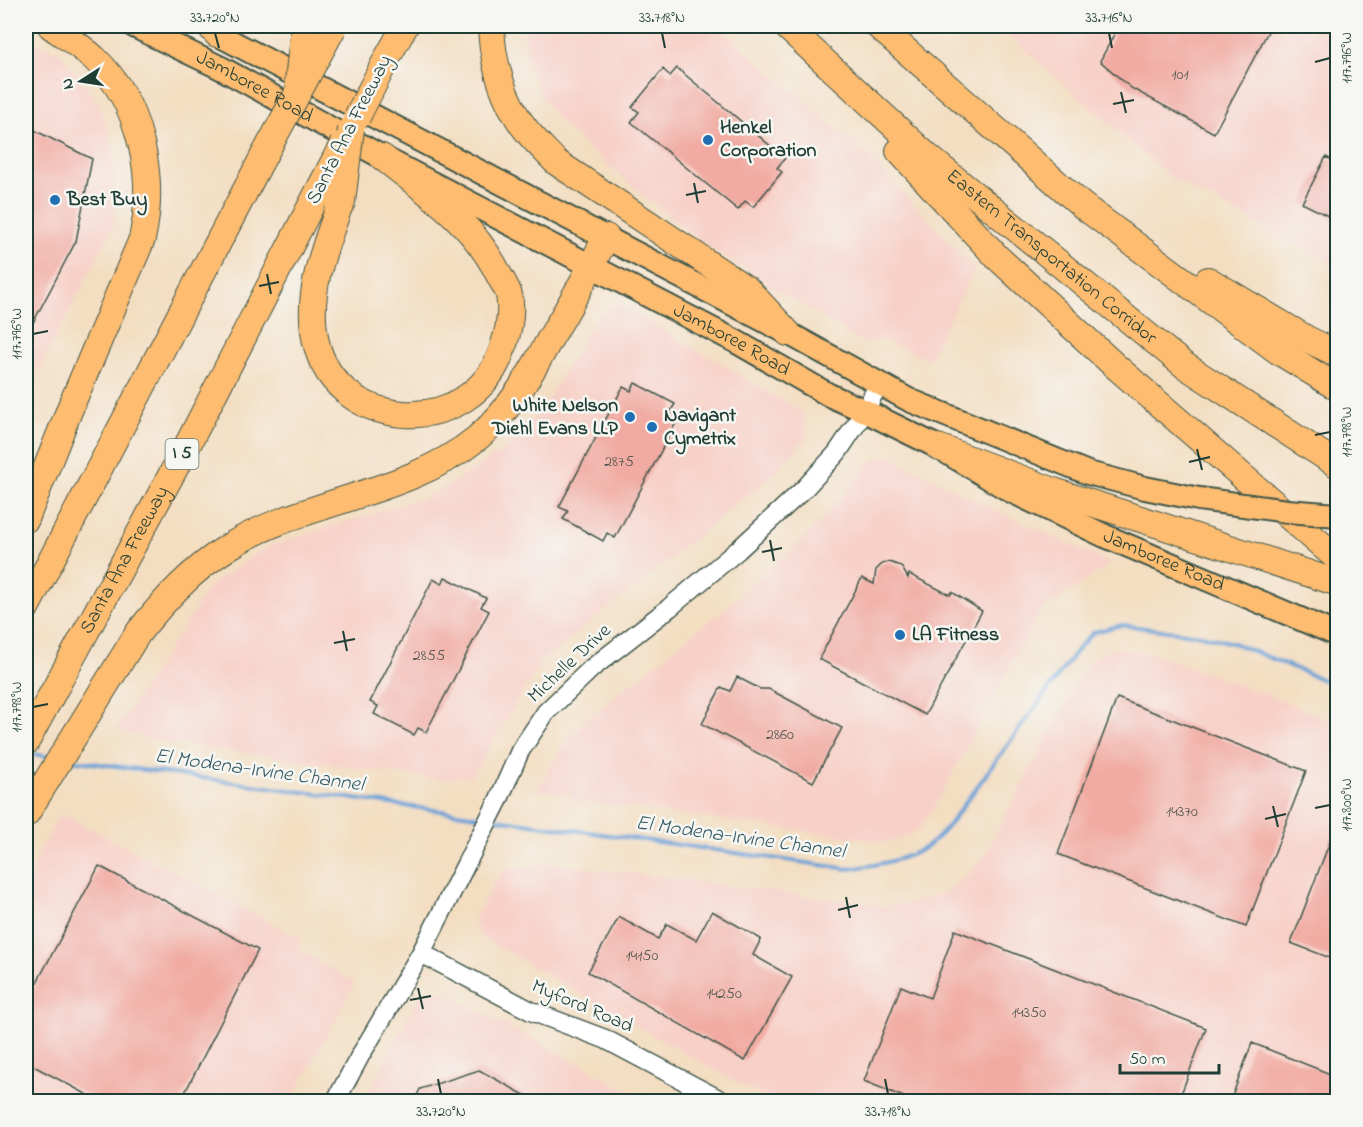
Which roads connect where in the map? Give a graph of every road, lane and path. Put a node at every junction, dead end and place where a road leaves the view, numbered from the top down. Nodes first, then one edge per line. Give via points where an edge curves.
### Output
1 (51, 26) edge
2 (134, 26) edge
3 (304, 26) edge
4 (405, 26) edge
5 (491, 26) edge
6 (786, 26) edge
7 (878, 26) edge
8 (334, 27) edge
9 (213, 30) edge
10 (835, 71) junction
11 (297, 94) junction
12 (351, 129) junction
13 (382, 157) junction
14 (1037, 167) junction
15 (606, 237) junction
16 (592, 266) junction
17 (788, 333) junction
18 (1338, 354) edge
19 (879, 383) junction
20 (1338, 388) edge
21 (865, 411) junction
22 (938, 447) junction
23 (1338, 465) edge
24 (1338, 515) edge
25 (26, 519) edge
26 (1338, 559) edge
27 (1338, 583) edge
28 (26, 608) edge
29 (1338, 634) edge
30 (26, 742) edge
31 (27, 812) edge
32 (421, 953) junction
33 (335, 1101) edge
34 (724, 1101) edge

1 - 25 highway via 95,59 122,93 145,163 147,216 142,238
2 - 13 highway, Jamboree Road via 221,68
3 - 11 highway, bridge
4 - 12 highway, Santa Ana Freeway / I 5, bridge
5 - 17 highway via 496,65 512,109 556,162 748,290
6 - 10 highway, Eastern Transportation Corridor
7 - 14 highway
8 - 11 highway, bridge
9 - 15 highway, Jamboree Road
10 - 23 highway, Eastern Transportation Corridor via 927,156 1184,365
10 - 26 highway via 875,124 997,257 1114,365
11 - 28 highway, bridge
12 - 13 highway, bridge via 342,202 316,278 314,332 323,362 337,383 357,400 382,412 439,412 466,399 497,366 509,329 509,293 489,254 456,215
12 - 30 highway, Santa Ana Freeway / I 5, bridge via 187,446
13 - 16 highway, Jamboree Road
14 - 18 highway via 1220,288
14 - 20 highway via 1083,206 1278,351
15 - 16 highway
15 - 17 highway, Jamboree Road
16 - 21 highway, Jamboree Road
16 - 31 highway via 519,394 476,439 418,473 271,526 231,545 193,572 138,633
17 - 19 highway, Jamboree Road
19 - 21 street, Michelle Drive
19 - 24 highway, Jamboree Road, bridge via 909,400 1088,474 1198,499
21 - 22 highway, Jamboree Road
21 - 32 street, Michelle Drive via 837,453 782,510 669,608 592,668 546,712 520,751
22 - 27 highway via 1053,491
22 - 29 highway, Jamboree Road via 1009,490 1094,531
32 - 33 street, Michelle Drive
32 - 34 street, Myford Road via 531,1011 605,1039

